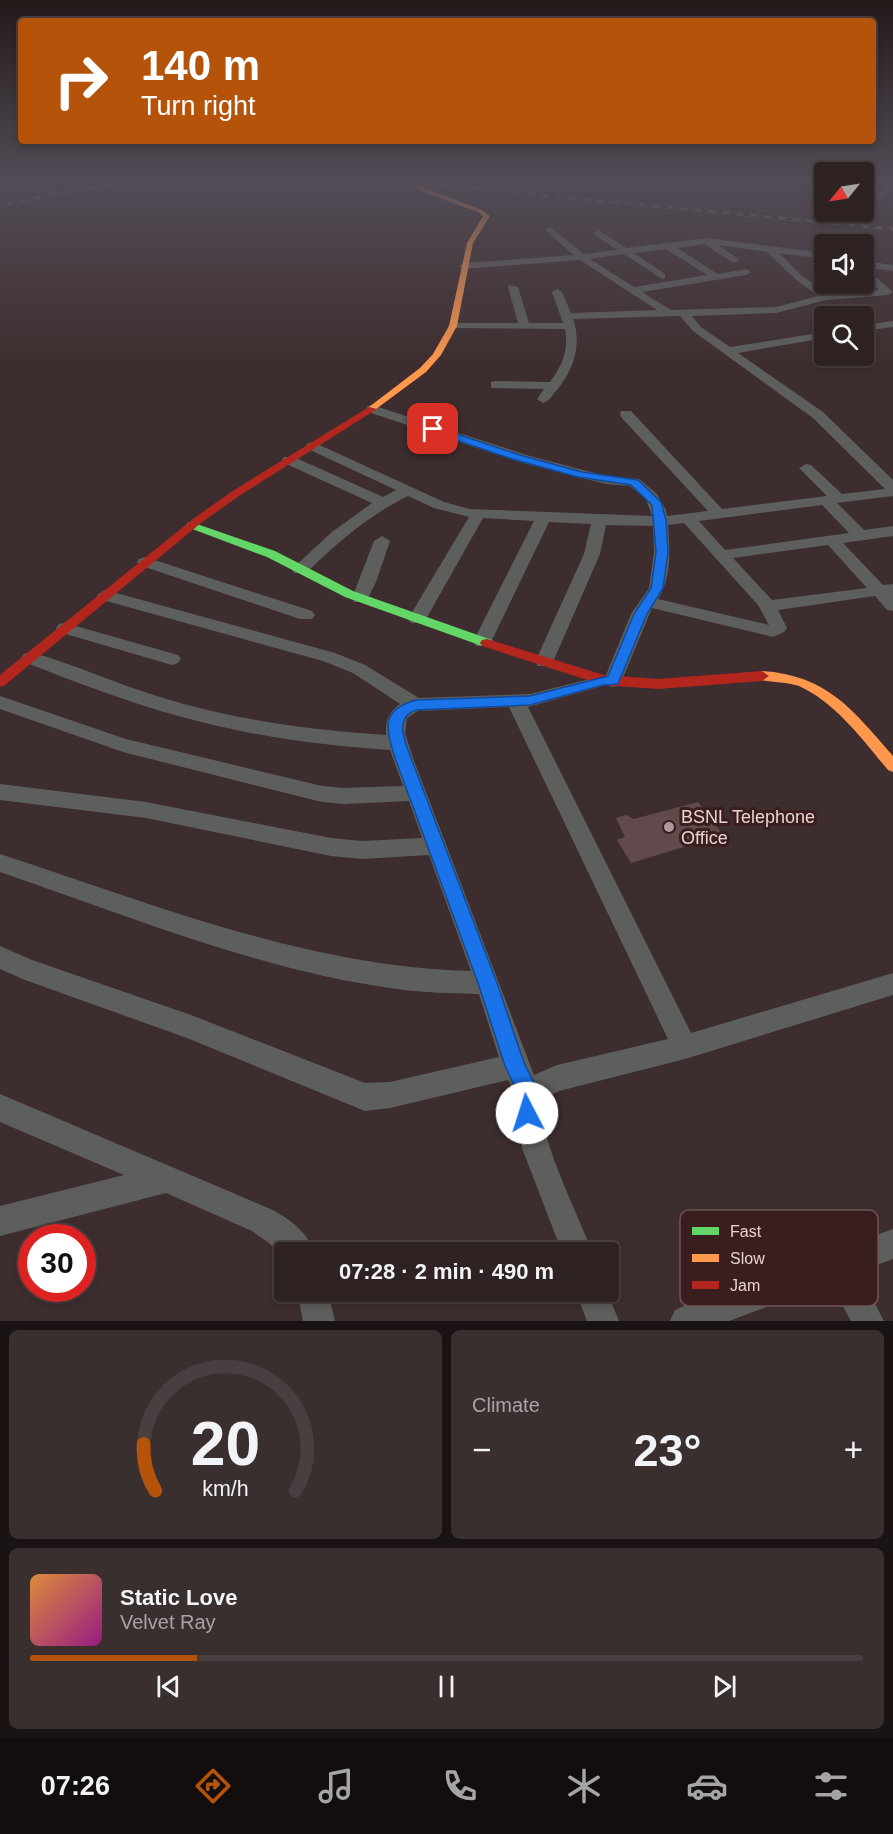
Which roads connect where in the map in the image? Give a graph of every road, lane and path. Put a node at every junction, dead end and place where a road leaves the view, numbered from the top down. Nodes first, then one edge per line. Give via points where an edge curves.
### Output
1 (462, 243) edge
2 (470, 243) edge
3 (565, 243) edge
4 (612, 243) edge
5 (693, 243) edge
6 (708, 243) edge
7 (721, 243) edge
8 (668, 246) junction
9 (769, 248) junction
10 (624, 251) junction
11 (814, 254) edge
12 (581, 257) junction
13 (734, 260) dead end
14 (874, 265) edge
15 (464, 266) junction
16 (893, 268) edge
17 (746, 272) dead end
18 (662, 276) dead end
19 (715, 276) junction
20 (874, 279) edge
21 (756, 280) dead end
22 (513, 287) dead end
23 (633, 290) junction
24 (556, 292) dead end
25 (874, 293) edge
26 (863, 294) edge
27 (826, 297) junction
28 (644, 298) junction
29 (682, 311) junction
30 (667, 312) junction
31 (569, 321) junction
32 (893, 324) edge
33 (453, 326) junction
34 (525, 327) junction
35 (874, 327) edge
36 (814, 337) edge
37 (727, 351) junction
38 (495, 385) dead end
39 (554, 386) junction
40 (543, 399) dead end
41 (372, 409) junction
42 (626, 414) dead end
43 (313, 446) junction
44 (289, 460) junction
45 (806, 468) dead end
46 (409, 490) junction
47 (893, 490) edge
48 (832, 499) junction
49 (382, 502) junction
50 (479, 513) junction
51 (718, 513) junction
52 (544, 516) junction
53 (687, 517) junction
54 (600, 519) junction
55 (660, 520) junction
56 (192, 525) junction
57 (893, 531) edge
58 (860, 535) junction
59 (831, 539) junction
60 (382, 541) dead end
61 (721, 555) junction
62 (126, 561) dead end
63 (145, 562) junction
64 (300, 570) junction
65 (99, 588) junction
66 (886, 589) edge
67 (360, 598) junction
68 (649, 602) junction
69 (767, 606) junction
70 (893, 606) edge
71 (306, 615) dead end
72 (417, 619) junction
73 (65, 628) junction
74 (482, 642) junction
75 (30, 658) junction
76 (172, 659) dead end
77 (544, 662) junction
78 (608, 681) junction
79 (0, 682) edge
80 (0, 702) edge
81 (516, 702) junction
82 (416, 705) junction
83 (398, 743) junction
84 (893, 766) edge
85 (0, 792) edge
86 (416, 793) junction
87 (436, 846) junction
88 (0, 862) edge
89 (0, 957) edge
90 (488, 983) junction
91 (893, 984) edge
92 (685, 1047) junction
93 (515, 1066) junction
94 (530, 1096) junction
95 (0, 1108) edge
96 (166, 1179) junction
97 (0, 1221) edge
98 (292, 1242) edge
99 (573, 1242) edge
100 (893, 1245) edge
101 (878, 1251) edge
102 (315, 1302) edge
103 (596, 1302) edge
104 (727, 1306) edge
105 (860, 1306) edge
106 (319, 1321) edge
107 (603, 1321) edge
108 (686, 1321) edge
109 (868, 1321) edge

1 - 62 main road via 444,316 422,358 375,399 228,488
2 - 15 main road
3 - 12 street
4 - 10 street
5 - 8 street
6 - 13 street
7 - 9 street
8 - 10 street
8 - 19 street
9 - 11 street
9 - 27 street via 798,277
10 - 12 street
10 - 18 street
12 - 15 street via 522,257
12 - 23 street
14 - 16 street
15 - 33 main road
17 - 19 street
19 - 23 street
20 - 25 street via 888,292
21 - 28 street
22 - 34 street
23 - 28 street
24 - 31 street
26 - 27 street
27 - 29 street via 776,310
28 - 30 street
29 - 30 street
29 - 37 street via 697,329
30 - 31 street
31 - 34 street
31 - 39 street via 574,347
32 - 35 street
33 - 34 street
33 - 41 main road via 437,355 423,370
36 - 37 street
37 - 47 street via 818,415
38 - 39 street
39 - 40 street
41 - 43 main road
41 - 55 street via 525,459 606,480 634,482 657,504
42 - 51 street
43 - 44 main road
43 - 46 street
44 - 49 street
44 - 56 main road
45 - 48 street
46 - 49 street
46 - 50 street via 446,508
47 - 48 street
48 - 51 street
48 - 58 street
49 - 64 street via 343,529
50 - 52 street
50 - 72 street
51 - 53 street
52 - 54 street
52 - 74 street
53 - 55 street
53 - 61 street
54 - 55 street
54 - 77 street via 592,554
55 - 68 street via 662,560 657,588
56 - 63 main road
56 - 64 main road via 271,554
57 - 58 street
58 - 59 street
59 - 61 street
59 - 66 street
60 - 67 street
61 - 69 street
63 - 65 main road
63 - 71 street
64 - 67 main road
65 - 73 main road
65 - 82 street via 329,657 359,669
66 - 69 street
66 - 70 street
67 - 72 main road
68 - 69 street via 773,631 778,624
68 - 78 street
72 - 74 main road
73 - 75 main road
73 - 76 street
74 - 77 main road
75 - 79 main road
75 - 83 street via 91,681 229,722 337,740
77 - 78 main road
78 - 81 street
78 - 84 main road via 658,684 767,676 793,679 824,693 841,707
80 - 86 street via 123,746 322,794
81 - 82 street
81 - 92 street
82 - 83 street via 399,714 395,724
83 - 86 street
85 - 87 street via 146,810 331,847 362,850
86 - 87 street
87 - 90 street
88 - 90 street via 281,954 382,976
89 - 93 street via 191,1027 365,1097 390,1095
90 - 93 street
91 - 92 street
92 - 94 street via 557,1078
93 - 94 street
94 - 99 street via 527,1113 531,1134
95 - 96 street
96 - 97 street
96 - 98 street via 273,1224
100 - 101 street
102 - 106 street
103 - 107 street
104 - 108 street
105 - 109 street

